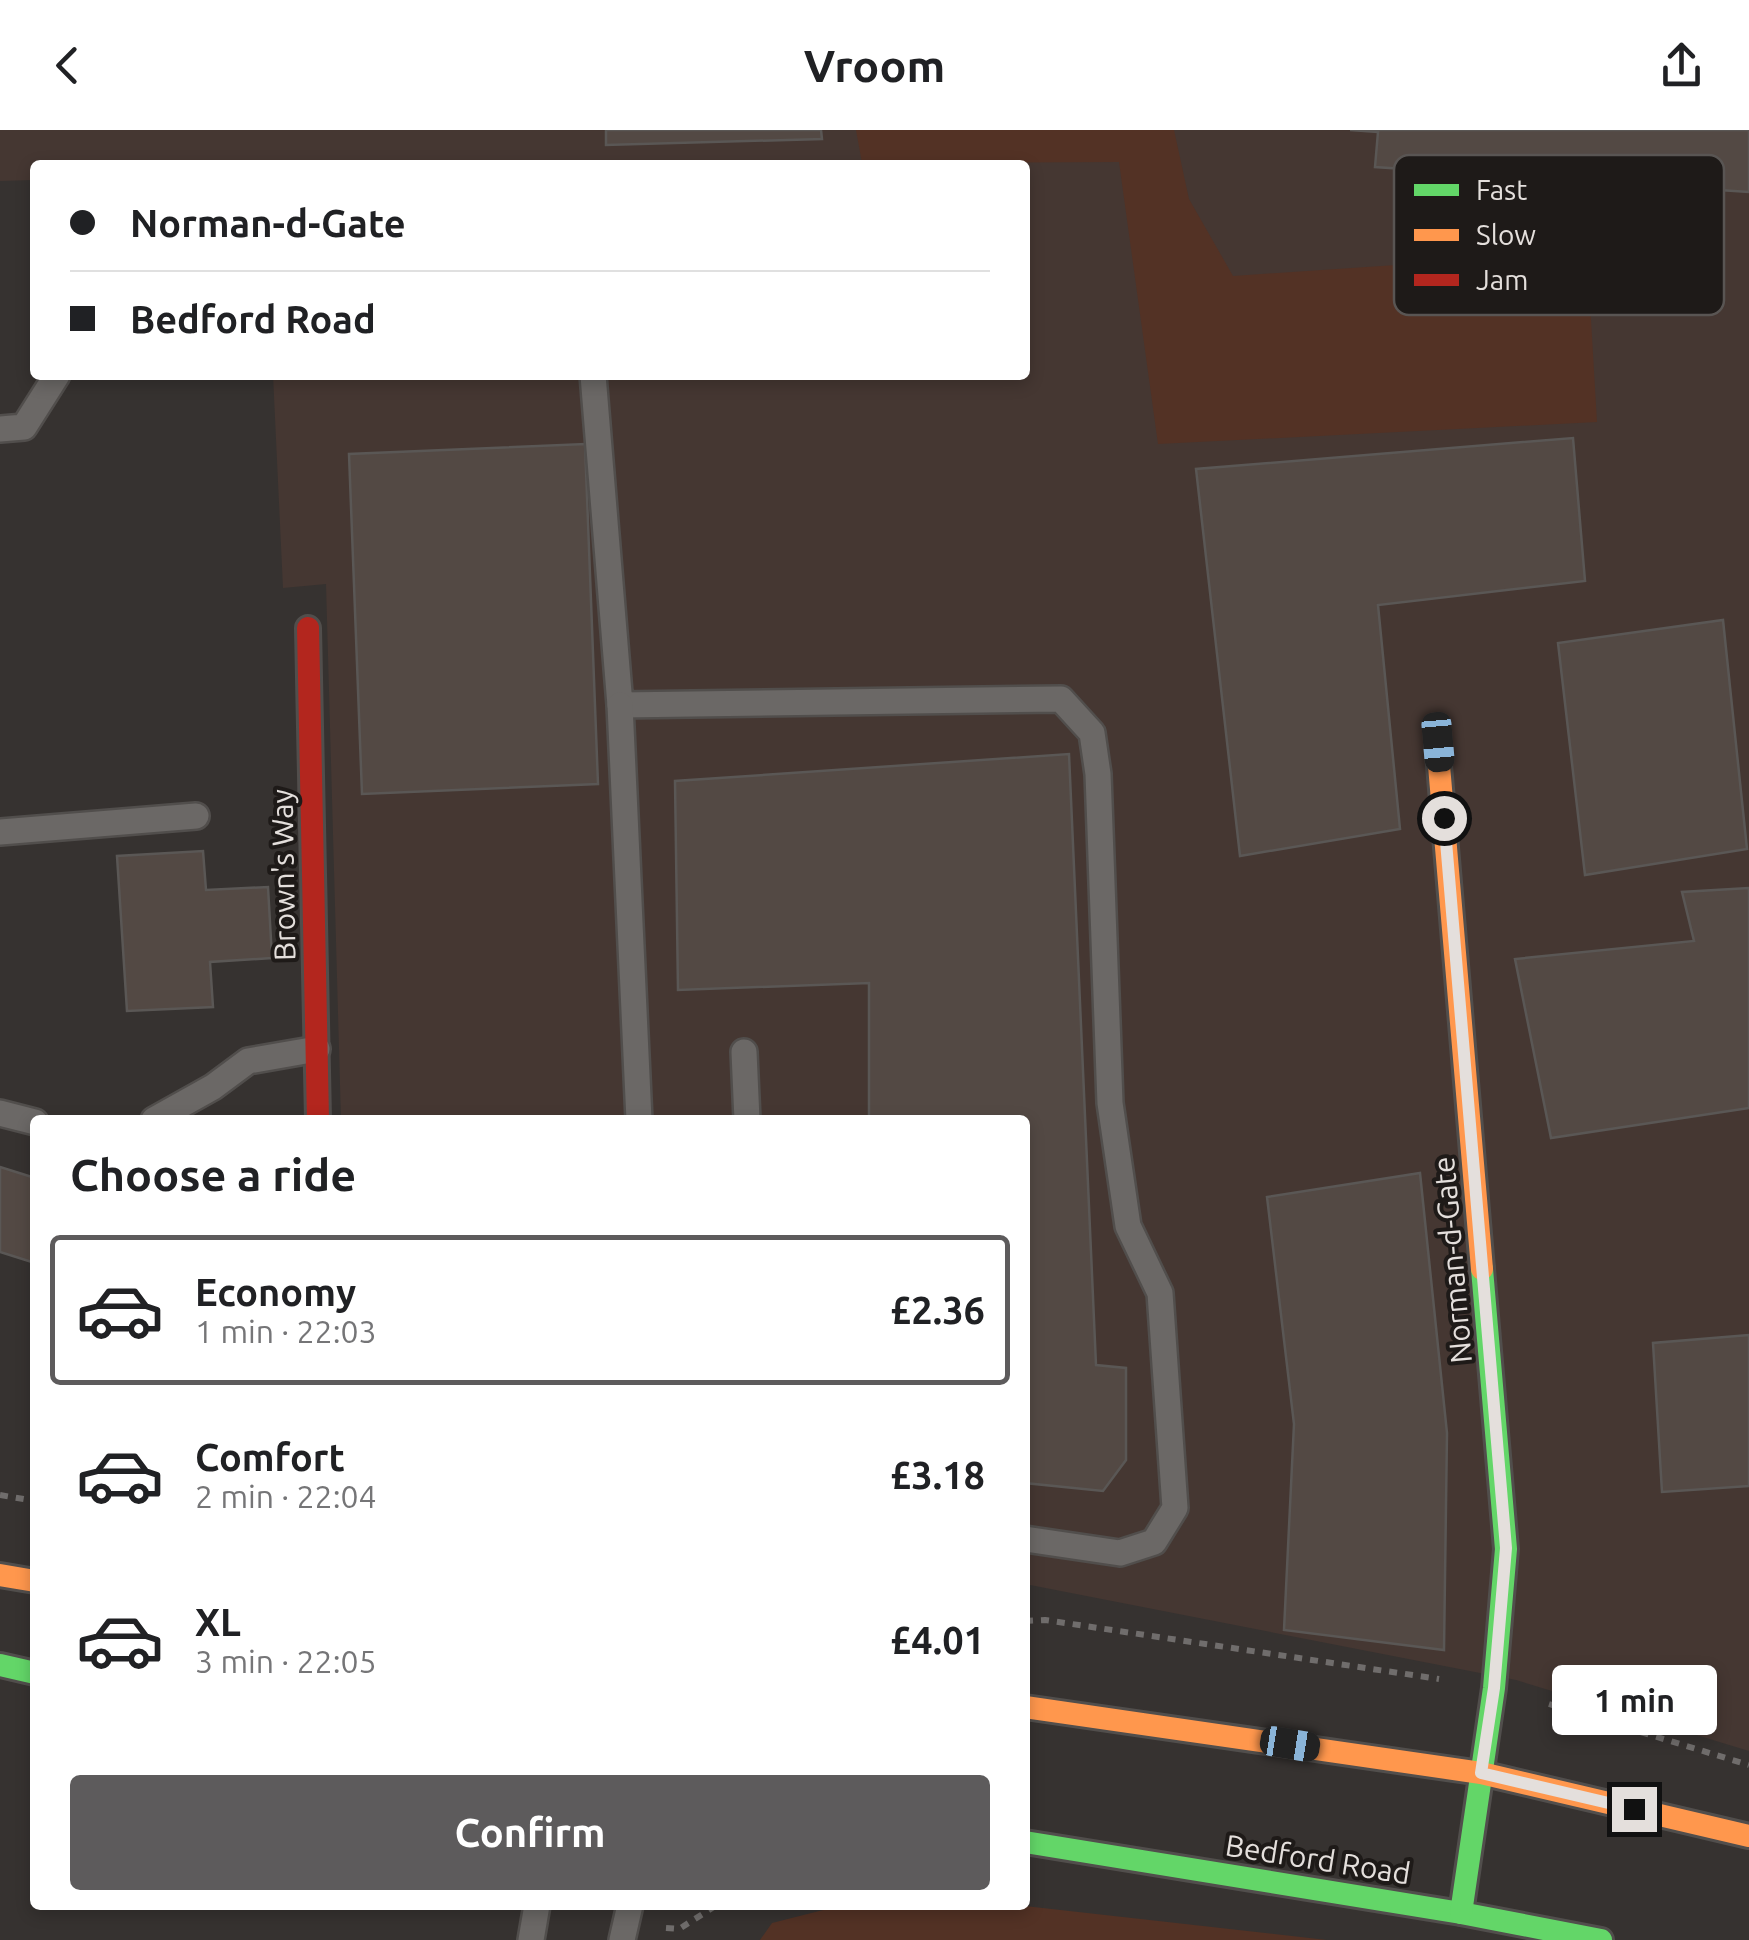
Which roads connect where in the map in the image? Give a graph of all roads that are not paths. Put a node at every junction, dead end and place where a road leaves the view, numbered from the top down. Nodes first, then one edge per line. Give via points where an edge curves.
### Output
1 (55, 380) edge
2 (593, 380) edge
3 (0, 429) edge
4 (308, 628) dead end
5 (620, 704) junction
6 (1438, 742) dead end
7 (196, 816) dead end
8 (0, 832) edge
9 (317, 1050) junction
10 (744, 1052) dead end
11 (0, 1113) edge
12 (163, 1115) edge
13 (318, 1115) edge
14 (640, 1115) edge
15 (747, 1115) edge
16 (30, 1121) edge
17 (1030, 1541) edge
18 (0, 1575) edge
19 (30, 1580) edge
20 (0, 1666) edge
21 (30, 1672) edge
22 (1030, 1707) edge
23 (1481, 1773) junction
24 (1749, 1836) edge
25 (1030, 1843) edge
26 (536, 1910) edge
27 (629, 1910) edge
28 (1462, 1914) junction
29 (531, 1940) edge
30 (622, 1940) edge
31 (1601, 1940) edge

1 - 3 lane via 24,427
2 - 5 lane
4 - 9 street, Brown's Way
5 - 14 lane
5 - 17 lane via 1061,699 1092,733 1110,1103 1128,1226 1160,1293 1175,1508 1154,1542 1120,1553
6 - 23 street, Norman-d-Gate via 1506,1548
7 - 8 lane
9 - 12 lane via 248,1061
9 - 13 street, Brown's Way
10 - 15 lane
11 - 16 lane
18 - 19 street
20 - 21 street
22 - 23 street
23 - 24 street
23 - 28 street, Norman-d-Gate
25 - 28 street, Bedford Road
26 - 29 lane
27 - 30 lane
28 - 31 street, Bedford Road

